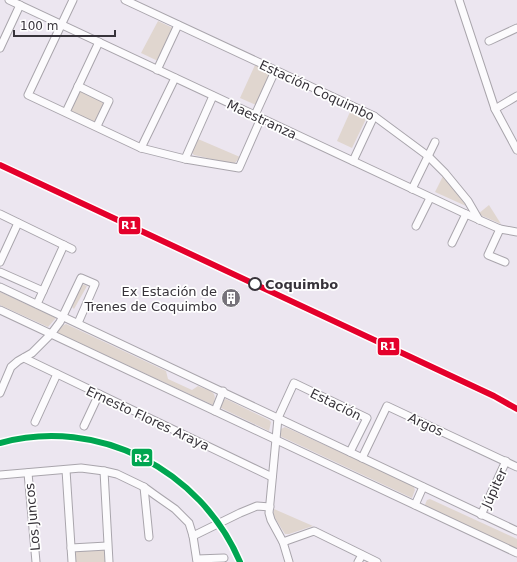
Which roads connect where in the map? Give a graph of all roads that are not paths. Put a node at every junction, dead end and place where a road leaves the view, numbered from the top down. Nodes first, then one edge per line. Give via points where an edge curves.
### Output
1 (9, 0) edge
2 (73, 0) edge
3 (125, 0) edge
4 (459, 0) edge
5 (20, 5) junction
6 (61, 25) junction
7 (178, 25) junction
8 (517, 28) edge
9 (489, 41) dead end
10 (99, 42) junction
11 (0, 48) edge
12 (157, 70) junction
13 (275, 71) junction
14 (175, 78) junction
15 (78, 86) junction
16 (213, 96) junction
17 (517, 96) edge
18 (495, 108) junction
19 (66, 112) junction
20 (374, 116) junction
21 (258, 117) junction
22 (97, 126) junction
23 (435, 142) dead end
24 (141, 148) junction
25 (517, 150) edge
26 (428, 156) junction
27 (185, 159) junction
28 (353, 161) junction
29 (412, 189) junction
30 (430, 198) junction
31 (0, 214) edge
32 (466, 214) junction
33 (479, 220) junction
34 (18, 223) junction
35 (416, 226) dead end
36 (500, 229) junction
37 (517, 232) edge
38 (452, 243) dead end
39 (64, 245) junction
40 (72, 249) dead end
41 (0, 262) edge
42 (505, 262) dead end
43 (0, 272) edge
44 (0, 287) edge
45 (43, 292) junction
46 (37, 304) junction
47 (0, 310) edge
48 (64, 317) junction
49 (78, 323) junction
50 (51, 334) junction
51 (24, 358) junction
52 (57, 374) junction
53 (223, 391) junction
54 (0, 393) edge
55 (100, 394) junction
56 (215, 411) junction
57 (278, 418) junction
58 (35, 422) dead end
59 (84, 426) dead end
60 (276, 440) junction
61 (350, 452) junction
62 (362, 458) junction
63 (506, 461) junction
64 (517, 467) edge
65 (66, 470) junction
66 (104, 471) junction
67 (28, 473) junction
68 (0, 475) edge
69 (272, 477) junction
70 (144, 487) junction
71 (423, 487) junction
72 (415, 505) junction
73 (270, 507) junction
74 (481, 515) junction
75 (517, 531) edge
76 (193, 536) junction
77 (149, 537) dead end
78 (283, 542) junction
79 (107, 546) junction
80 (71, 548) junction
81 (517, 553) edge
82 (362, 555) junction
83 (224, 558) dead end
84 (197, 561) edge
85 (36, 562) edge
86 (72, 562) edge
87 (109, 562) edge
88 (289, 562) edge
89 (358, 562) edge
90 (377, 562) edge

1 - 5 street, Maestranza
2 - 6 street
3 - 7 street, Estación Coquimbo
4 - 18 street
5 - 6 street, Maestranza
5 - 11 street
6 - 10 street, Maestranza
6 - 19 street via 28,95
7 - 12 street
7 - 13 street, Estación Coquimbo
8 - 9 street
10 - 12 street, Maestranza
10 - 15 street
12 - 14 street, Maestranza
13 - 20 street, Estación Coquimbo
13 - 21 street
14 - 16 street, Maestranza
14 - 24 street
15 - 19 street
15 - 22 street via 109,101
16 - 21 street, Maestranza
16 - 27 street
17 - 18 street
18 - 25 street
19 - 22 street
20 - 26 street, Estación Coquimbo
20 - 28 street
21 - 27 street via 238,168
21 - 28 street, Maestranza
22 - 24 street
23 - 26 street
24 - 27 street
26 - 29 street
26 - 33 street, Estación Coquimbo via 445,172
28 - 29 street, Maestranza
29 - 30 street, Maestranza
30 - 32 street, Maestranza
30 - 35 street
31 - 34 street
32 - 33 street, Maestranza
32 - 38 street
33 - 36 street, Maestranza
34 - 39 street
34 - 41 street
36 - 37 street, Maestranza
36 - 42 street via 488,255
39 - 40 street
39 - 45 street
43 - 45 street
44 - 46 street
45 - 46 street
46 - 48 street
47 - 50 street
48 - 49 street
48 - 49 street via 81,278 95,284
48 - 50 street
49 - 53 street
50 - 51 street
50 - 56 street
51 - 52 street, Ernesto Flores Araya
51 - 54 street via 12,367
52 - 55 street, Ernesto Flores Araya
52 - 58 street
53 - 56 street
53 - 57 street
55 - 59 street
55 - 69 street, Ernesto Flores Araya
56 - 60 street
57 - 60 street
57 - 61 street
57 - 61 street, Estación via 294,383 367,418
60 - 69 street
60 - 72 street
61 - 62 street
62 - 63 street, Argos via 388,406
62 - 71 street
63 - 64 street, Argos
63 - 74 street, Júpiter
65 - 66 street via 81,468
65 - 67 street
65 - 80 street
66 - 70 street via 117,474
66 - 79 street
67 - 68 street
67 - 85 street, Los Juncos
69 - 73 street
70 - 76 street via 175,509 189,523
70 - 77 street
71 - 72 street
71 - 74 street
72 - 81 street
73 - 76 street via 257,506
73 - 78 street via 271,520
74 - 75 street
76 - 84 street
78 - 82 street via 314,531
78 - 88 street
79 - 80 street
79 - 87 street
80 - 86 street
82 - 89 street
82 - 90 street
83 - 84 street

